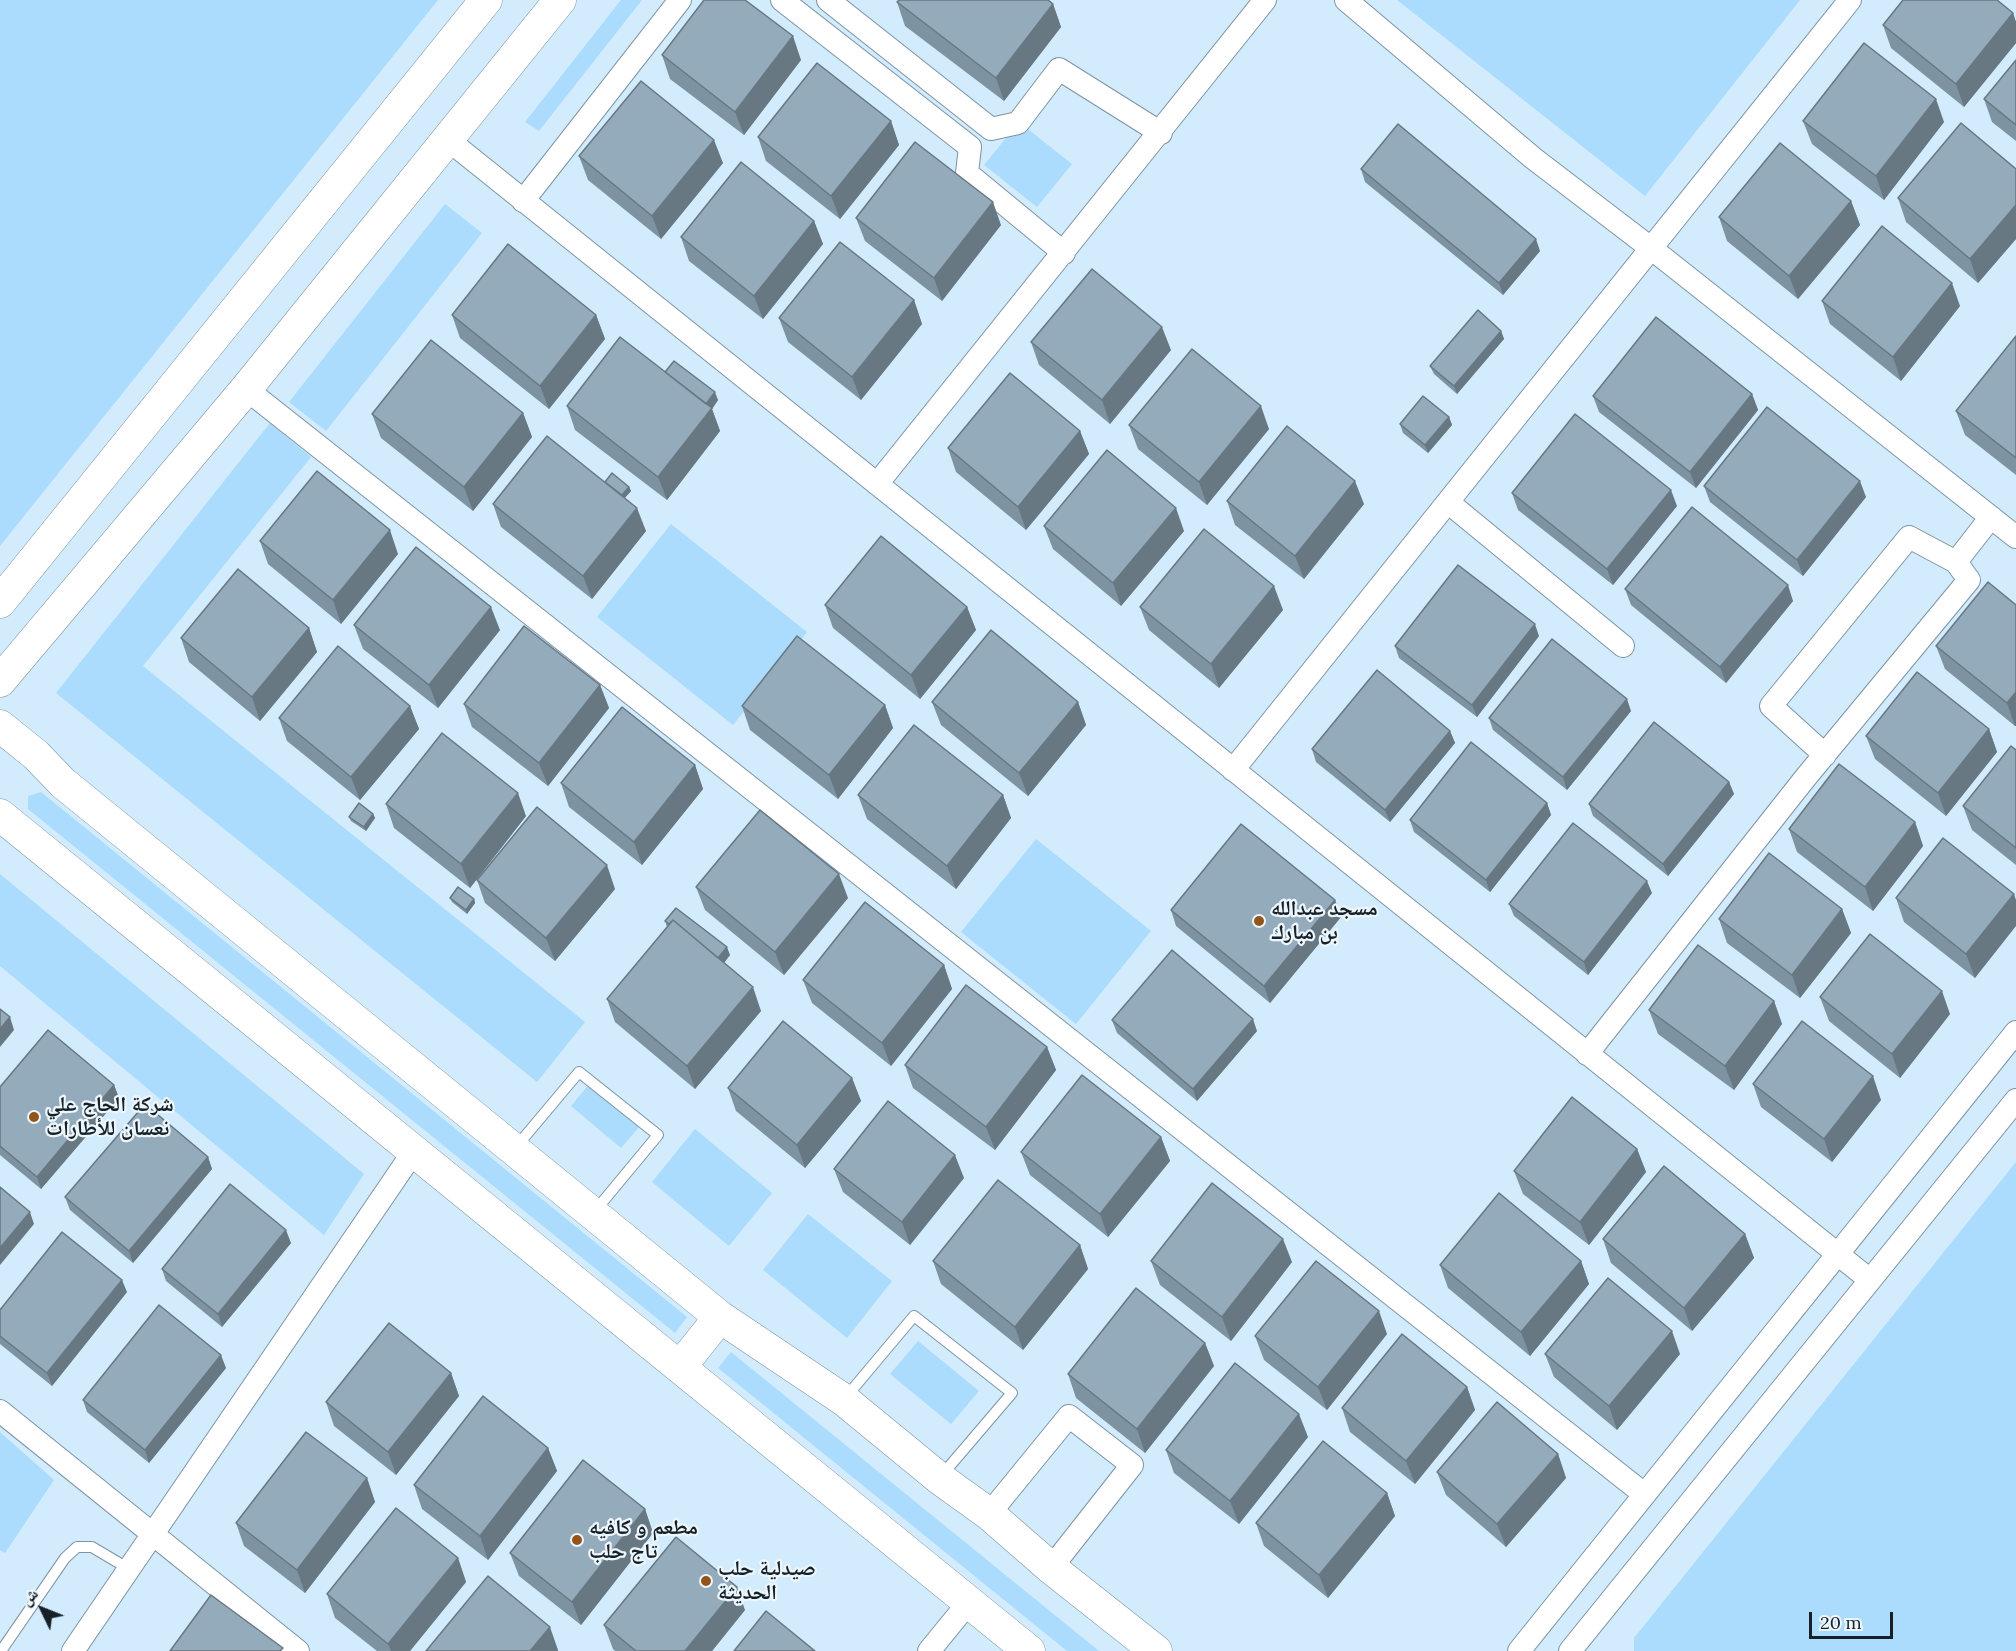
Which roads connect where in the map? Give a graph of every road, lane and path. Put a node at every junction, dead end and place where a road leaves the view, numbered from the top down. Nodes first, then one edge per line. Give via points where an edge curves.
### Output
1 (486, 0) edge
2 (560, 0) edge
3 (680, 0) edge
4 (782, 0) edge
5 (828, 0) edge
6 (1265, 0) edge
7 (1346, 0) edge
8 (1850, 0) edge
9 (1161, 132) junction
10 (447, 139) junction
11 (523, 201) junction
12 (1652, 249) junction
13 (1064, 253) junction
14 (246, 389) junction
15 (877, 484) junction
16 (1449, 503) junction
17 (1991, 517) junction
18 (2016, 537) edge
19 (1956, 562) junction
20 (0, 602) edge
21 (1623, 646) dead end
22 (0, 681) edge
23 (0, 726) edge
24 (1825, 754) junction
25 (1233, 770) junction
26 (0, 815) edge
27 (2016, 1032) edge
28 (1587, 1054) junction
29 (2016, 1100) edge
30 (515, 1149) junction
31 (414, 1151) junction
32 (593, 1214) junction
33 (1838, 1254) junction
34 (1870, 1280) junction
35 (720, 1317) junction
36 (680, 1367) junction
37 (844, 1400) junction
38 (0, 1411) edge
39 (939, 1478) junction
40 (1644, 1494) junction
41 (989, 1514) junction
42 (152, 1535) junction
43 (1051, 1568) junction
44 (129, 1569) junction
45 (969, 1602) junction
46 (1, 1651) edge
47 (73, 1651) edge
48 (298, 1651) edge
49 (929, 1651) edge
50 (1029, 1651) edge
51 (1156, 1651) edge
52 (1519, 1651) edge
53 (1570, 1651) edge

1 - 20 main road
2 - 10 main road
3 - 11 street
4 - 13 street via 970,147 967,173
5 - 9 street via 991,129 1018,123 1059,69
6 - 9 street
7 - 12 street via 1533,158
8 - 12 street
9 - 13 street
10 - 11 street
10 - 14 main road
11 - 15 street
12 - 16 street
12 - 17 street
13 - 15 street
14 - 22 main road
14 - 40 street
15 - 25 street
16 - 21 street
16 - 25 street
17 - 18 street
17 - 19 street
19 - 24 street via 1969,580
19 - 24 street via 1910,537 1771,706
23 - 30 main road via 63,783
24 - 28 street
25 - 28 street
26 - 31 main road
27 - 33 street
28 - 33 street
29 - 34 street
30 - 32 main road
30 - 32 lane via 579,1072 658,1136
31 - 36 main road
31 - 42 street
32 - 35 main road
33 - 34 street
33 - 40 street
34 - 53 street
35 - 36 main road
35 - 37 main road
36 - 45 main road
37 - 39 main road
37 - 39 lane via 914,1316 1012,1393
38 - 42 street
39 - 41 main road
40 - 52 street
41 - 43 main road
41 - 43 street via 1069,1416 1132,1465
42 - 44 street
42 - 48 street
43 - 51 main road
44 - 46 lane via 92,1547 77,1547 65,1558
44 - 47 street
45 - 49 street
45 - 50 main road

